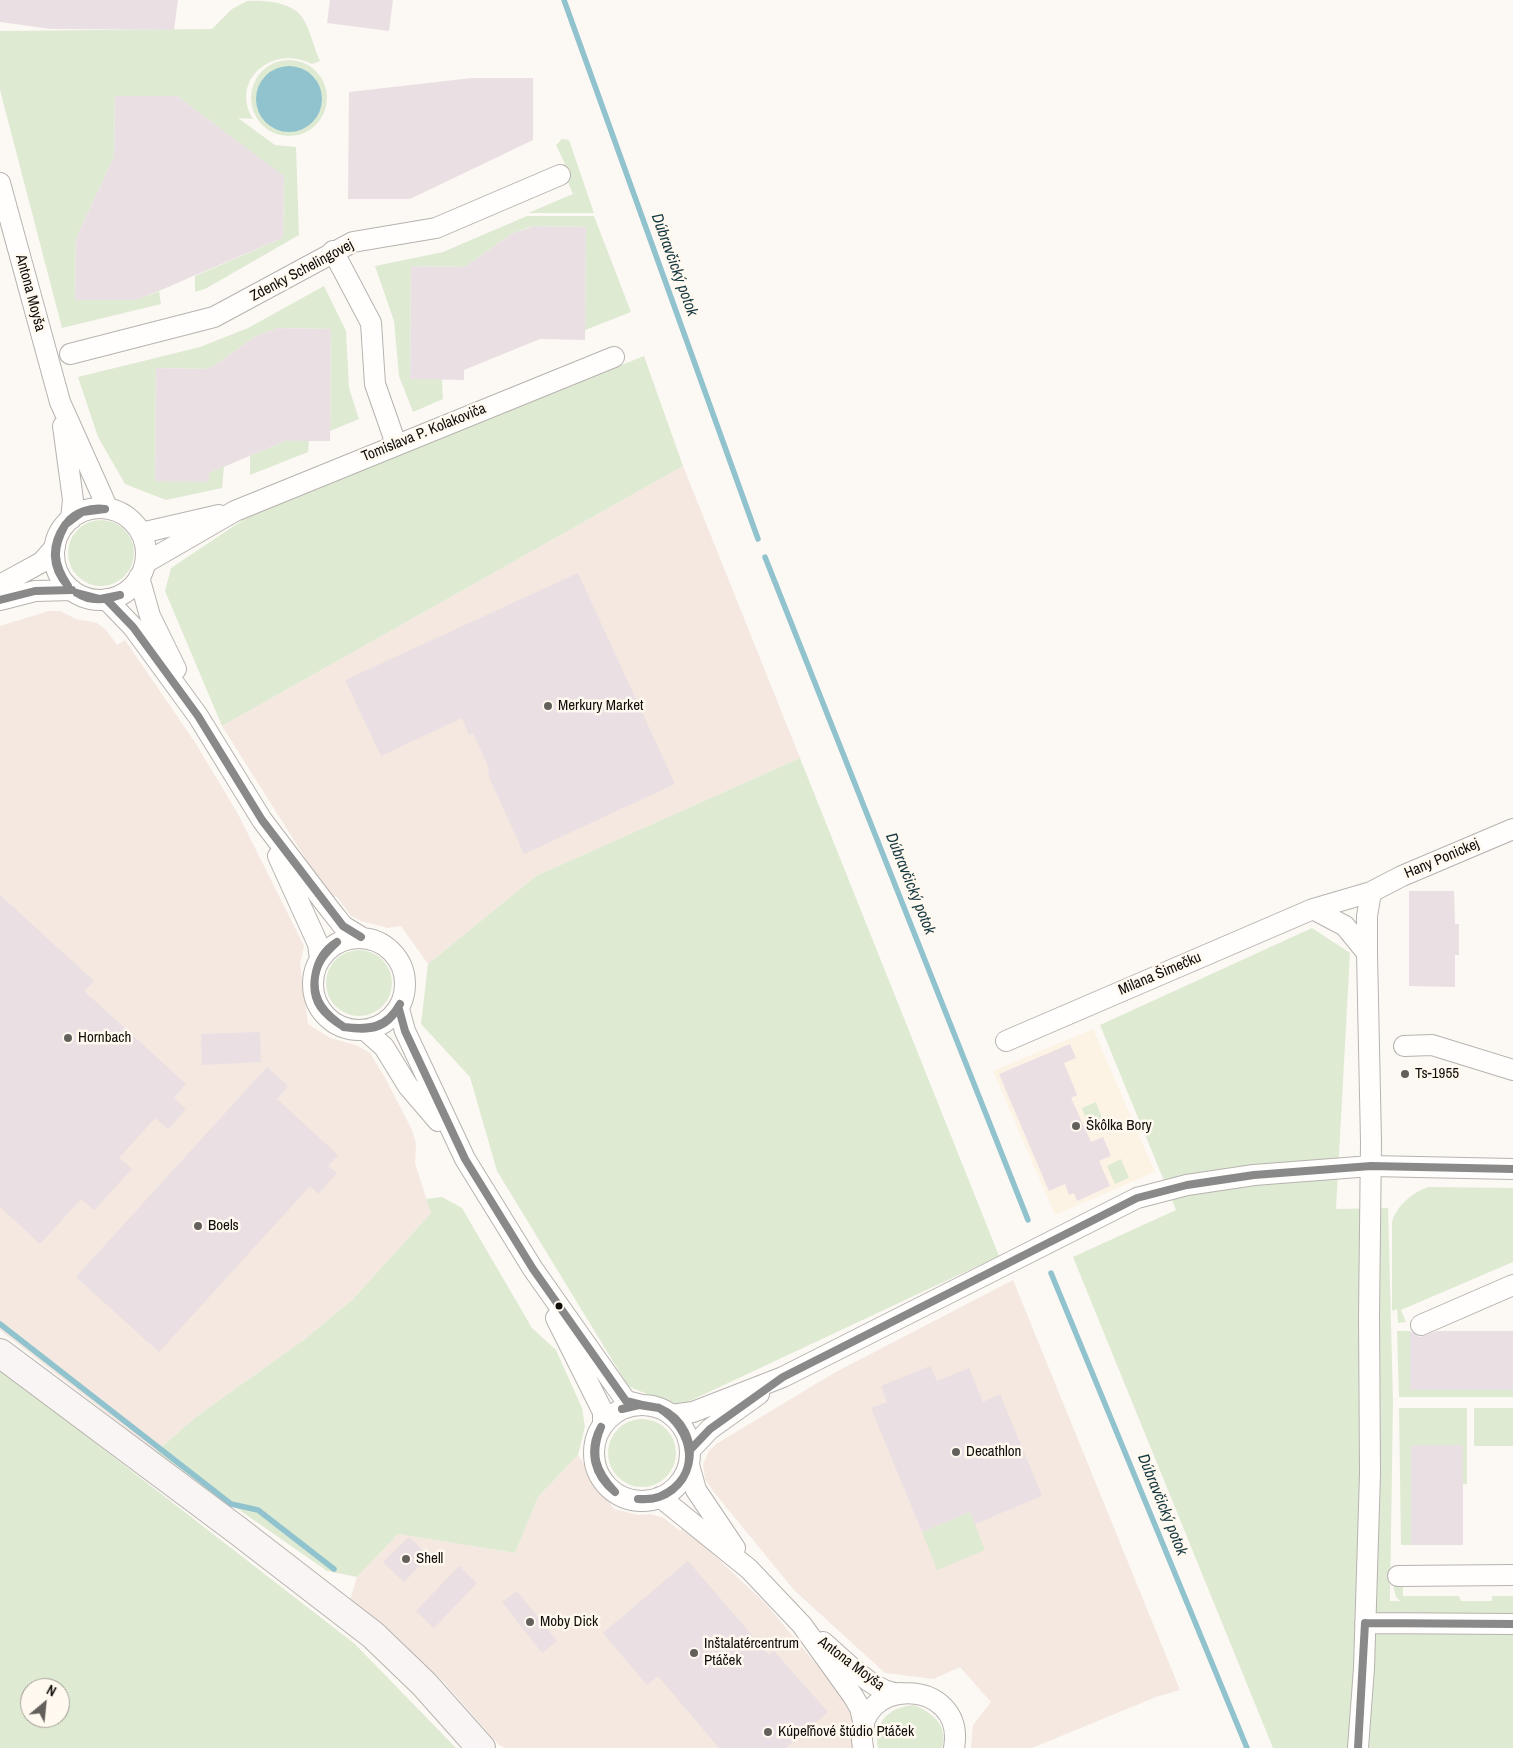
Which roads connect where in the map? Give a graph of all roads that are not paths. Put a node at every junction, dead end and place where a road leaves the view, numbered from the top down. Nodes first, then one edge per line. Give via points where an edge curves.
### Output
1 (560, 175) dead end
2 (0, 183) edge
3 (333, 251) junction
4 (70, 354) dead end
5 (614, 357) dead end
6 (60, 402) junction
7 (396, 444) junction
8 (108, 509) junction
9 (235, 511) junction
10 (70, 519) junction
11 (141, 533) junction
12 (55, 547) junction
13 (142, 570) junction
14 (0, 585) edge
15 (72, 590) junction
16 (106, 599) junction
17 (0, 600) edge
18 (198, 716) junction
19 (262, 820) junction
20 (1513, 829) edge
21 (1372, 892) junction
22 (1313, 909) junction
23 (361, 937) junction
24 (1367, 953) junction
25 (320, 959) junction
26 (398, 1009) junction
27 (364, 1030) junction
28 (1006, 1041) dead end
29 (1404, 1046) dead end
30 (1513, 1070) edge
31 (459, 1147) junction
32 (1371, 1166) junction
33 (1513, 1169) edge
34 (533, 1269) junction
35 (1513, 1285) edge
36 (1421, 1325) dead end
37 (0, 1353) edge
38 (783, 1377) junction
39 (642, 1405) junction
40 (672, 1415) junction
41 (603, 1424) junction
42 (689, 1457) junction
43 (660, 1497) junction
44 (749, 1568) junction
45 (1513, 1575) edge
46 (1398, 1576) dead end
47 (1365, 1624) junction
48 (1513, 1624) edge
49 (802, 1625) junction
50 (904, 1692) junction
51 (864, 1724) junction
52 (480, 1748) edge
53 (863, 1748) edge
54 (954, 1748) edge
55 (1358, 1748) edge

1 - 3 street, Zdenky Schelingovej via 436,228 353,242
2 - 6 street, Antona Moyša
3 - 4 street, Zdenky Schelingovej via 214,318
3 - 7 street via 370,323 375,384
5 - 7 street, Tomislava P. Kolakoviča
6 - 8 street, Antona Moyša
6 - 10 street, Antona Moyša via 73,500
7 - 9 street, Tomislava P. Kolakoviča
8 - 10 street via 88,510
8 - 11 street via 128,517
9 - 11 street, Tomislava P. Kolakoviča
9 - 13 street, Tomislava P. Kolakoviča
10 - 12 street via 60,531
11 - 13 street via 146,549
12 - 14 street via 42,562
12 - 15 street via 56,568
13 - 16 street via 125,592
13 - 18 street via 150,616
15 - 16 street via 91,598
15 - 17 street via 35,591
16 - 18 street via 133,627
18 - 19 street
19 - 23 street via 343,926
19 - 25 street via 318,944
20 - 21 street, Hany Ponickej
21 - 22 street, Milana Šimečku
21 - 24 street
22 - 24 street via 1345,926
22 - 28 street, Milana Šimečku
23 - 25 street via 338,942
23 - 26 street via 384,944 402,964 406,990
24 - 32 street
25 - 27 street via 312,979 321,1010 337,1024
26 - 27 street via 384,1023
26 - 31 street
27 - 31 street via 384,1047 408,1086
29 - 30 street via 1432,1045
31 - 34 street
32 - 33 street
32 - 38 street via 1254,1174 1186,1185 1137,1198
32 - 47 street via 1370,1474
34 - 39 street via 626,1400
34 - 41 street via 603,1412
35 - 36 street
37 - 52 main road via 374,1635 424,1684
38 - 40 street via 693,1412
38 - 42 street via 710,1429
39 - 40 street via 658,1407
39 - 41 street via 620,1409
40 - 42 street via 684,1430
41 - 43 street via 596,1437 594,1453 596,1468 604,1482 629,1499 645,1501
42 - 43 street via 676,1487
42 - 44 street, Antona Moyša via 696,1490
43 - 44 street, Antona Moyša
44 - 49 street, Antona Moyša
45 - 46 street
47 - 48 street
47 - 55 street
49 - 50 street, Antona Moyša via 880,1688 893,1694
49 - 51 street, Antona Moyša via 860,1708
50 - 51 street via 882,1700
50 - 54 street, Antona Moyša via 926,1695 941,1706 954,1728
51 - 53 street

